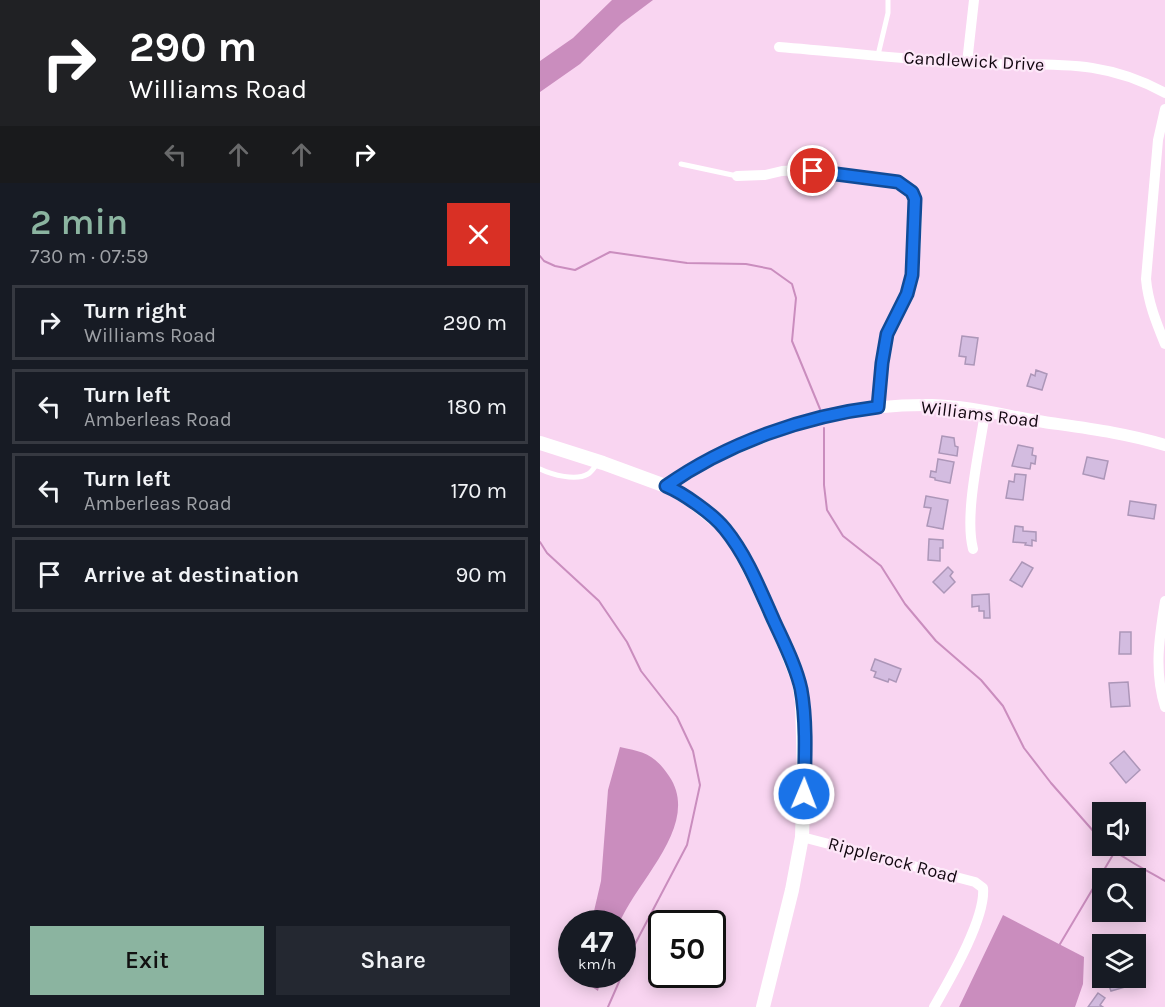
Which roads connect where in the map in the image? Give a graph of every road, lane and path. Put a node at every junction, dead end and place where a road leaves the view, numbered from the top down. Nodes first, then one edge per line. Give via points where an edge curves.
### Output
1 (888, 0) edge
2 (974, 0) edge
3 (779, 47) dead end
4 (878, 55) junction
5 (967, 63) junction
6 (1165, 93) edge
7 (1165, 109) edge
8 (681, 164) dead end
9 (737, 177) joint
10 (1165, 343) edge
11 (878, 407) junction
12 (985, 412) junction
13 (1164, 442) edge
14 (540, 443) edge
15 (599, 461) junction
16 (540, 469) edge
17 (666, 486) junction
18 (973, 549) dead end
19 (1165, 601) edge
20 (1165, 707) edge
21 (802, 837) junction
22 (763, 1007) edge
23 (934, 1007) edge

1 - 4 lane
2 - 5 street
3 - 4 street, Candlewick Drive
4 - 5 street, Candlewick Drive
5 - 6 street, Candlewick Drive via 1099,68
7 - 10 street via 1158,140 1146,279 1149,302
8 - 9 lane
9 - 11 street via 800,170 898,182 912,192 916,207 912,275 887,334
11 - 12 street, Williams Road via 933,405
11 - 17 street, Williams Road via 843,411 775,432 711,459
12 - 13 street, Williams Road
12 - 18 street via 970,515
14 - 15 main road
15 - 16 lane via 589,474 577,477
15 - 17 main road
17 - 21 main road via 723,526 737,545 799,682 804,773
19 - 20 street via 1158,653
21 - 22 main road
21 - 23 street, Ripplerock Road via 975,882 983,888 984,899 962,955

